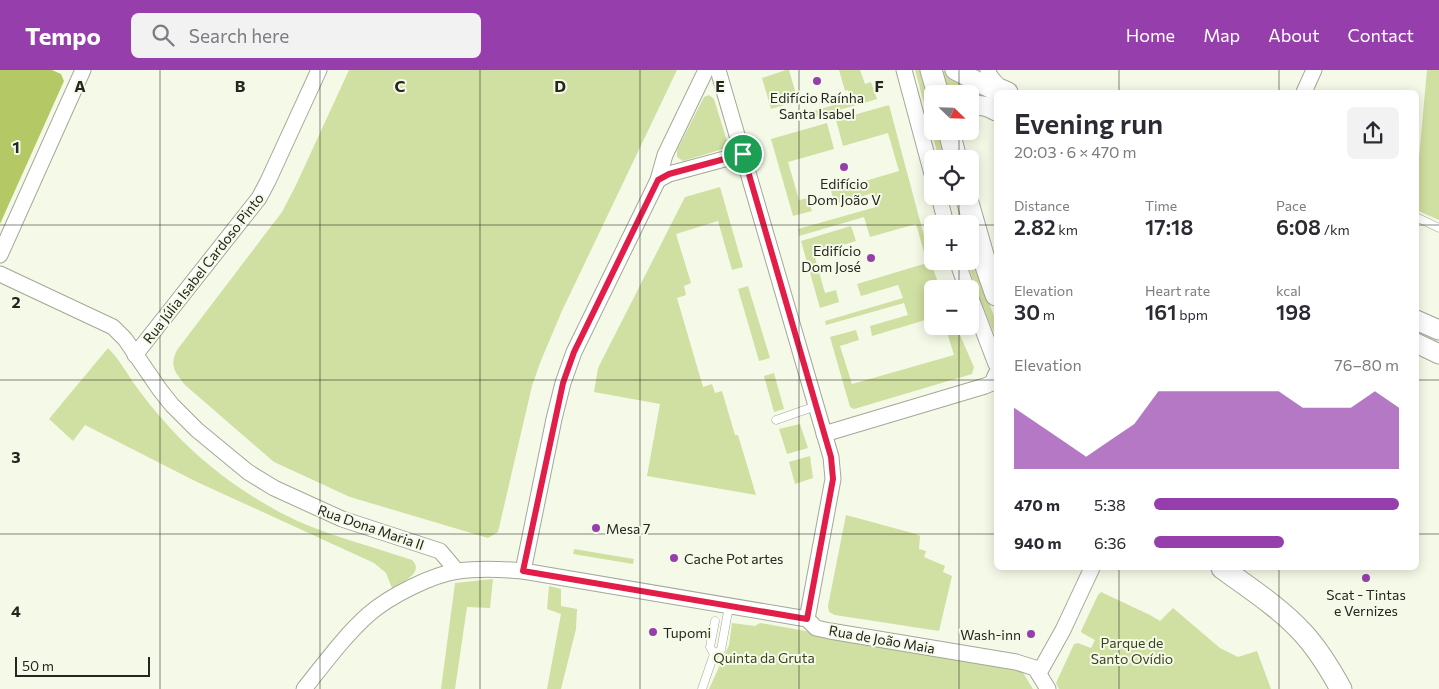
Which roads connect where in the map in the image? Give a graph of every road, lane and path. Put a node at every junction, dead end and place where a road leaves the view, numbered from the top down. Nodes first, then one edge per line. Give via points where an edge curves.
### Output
1 (319, 70) edge
2 (706, 70) edge
3 (718, 70) edge
4 (904, 70) edge
5 (932, 70) edge
6 (955, 70) edge
7 (988, 70) edge
8 (1314, 70) edge
9 (79, 71) edge
10 (936, 85) edge
11 (994, 90) edge
12 (1004, 90) edge
13 (1305, 90) edge
14 (979, 105) edge
15 (994, 110) edge
16 (926, 150) edge
17 (743, 154) junction
18 (658, 180) junction
19 (968, 205) edge
20 (1419, 218) edge
21 (1439, 228) edge
22 (0, 255) edge
23 (0, 274) edge
24 (994, 289) edge
25 (979, 320) edge
26 (1419, 321) edge
27 (1439, 330) edge
28 (1419, 345) edge
29 (1439, 354) edge
30 (135, 355) junction
31 (994, 359) edge
32 (994, 378) edge
33 (816, 406) junction
34 (776, 420) dead end
35 (824, 434) junction
36 (1091, 570) edge
37 (1225, 570) edge
38 (457, 571) junction
39 (523, 571) junction
40 (730, 606) junction
41 (807, 619) junction
42 (715, 622) dead end
43 (714, 654) junction
44 (1040, 673) junction
45 (304, 689) edge
46 (702, 689) edge
47 (1048, 689) edge
48 (1341, 689) edge

1 - 30 street, Rua Júlia Isabel Cardoso Pinto via 259,198
2 - 18 street via 665,155
3 - 17 street
4 - 16 street
5 - 10 main road
6 - 11 street
7 - 12 street via 992,80
8 - 13 street
9 - 22 street
14 - 15 street
17 - 18 street via 669,174
17 - 33 street
18 - 39 street via 574,352 563,383
19 - 24 main road
20 - 21 lane
23 - 30 street, Rua Dona Maria II via 113,327
25 - 31 street
26 - 27 street
28 - 29 street
30 - 38 street, Rua Dona Maria II via 172,405 248,472 342,520 440,551
32 - 35 street via 985,386
33 - 34 lane
33 - 35 street
35 - 41 street via 833,479
36 - 44 street
37 - 48 main road via 1302,631 1324,659
38 - 39 street, Rua de João Maia
38 - 45 street, Rua de João Maia via 426,580 370,614
39 - 40 street, Rua de João Maia
40 - 41 street, Rua de João Maia
40 - 43 lane via 721,650
41 - 44 street, Rua de João Maia via 816,628 1016,662
42 - 43 lane via 710,647
43 - 46 lane
44 - 47 street

